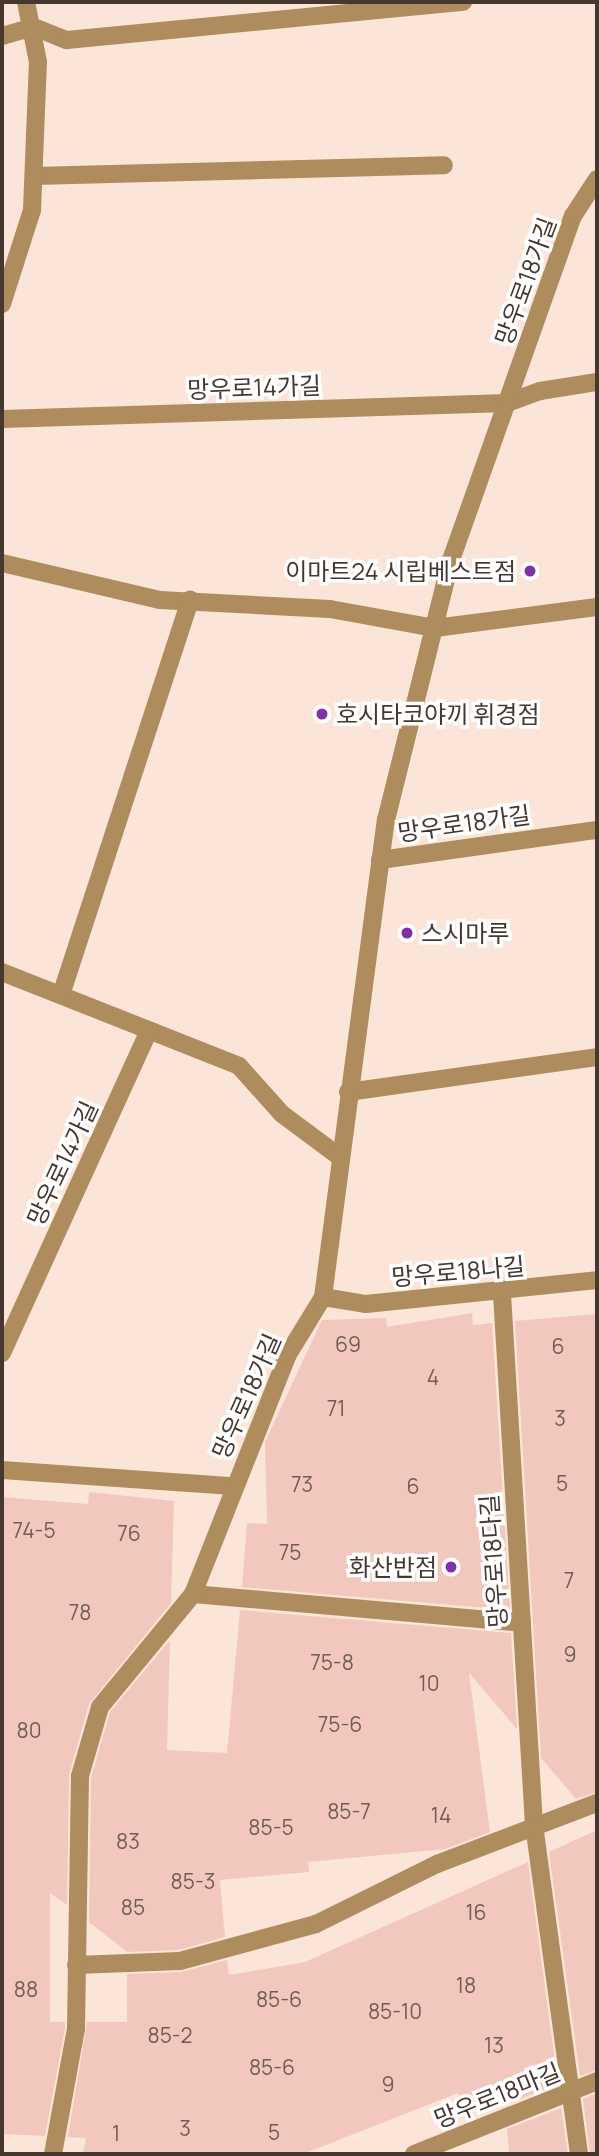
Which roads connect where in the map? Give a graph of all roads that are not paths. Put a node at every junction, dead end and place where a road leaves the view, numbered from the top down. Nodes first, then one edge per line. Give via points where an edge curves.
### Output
1 (26, 2) edge
2 (463, 2) edge
3 (277, 10) edge
4 (34, 27) junction
5 (2, 36) edge
6 (444, 165) dead end
7 (34, 176) junction
8 (597, 179) edge
9 (2, 304) edge
10 (597, 382) edge
11 (507, 403) junction
12 (2, 419) edge
13 (2, 563) edge
14 (190, 600) junction
15 (597, 607) edge
16 (435, 628) junction
17 (597, 830) edge
18 (380, 860) junction
19 (2, 972) edge
20 (61, 995) junction
21 (149, 1031) junction
22 (597, 1056) edge
23 (348, 1092) junction
24 (340, 1157) junction
25 (597, 1280) edge
26 (502, 1294) junction
27 (323, 1297) junction
28 (2, 1353) edge
29 (2, 1470) edge
30 (232, 1486) junction
31 (192, 1594) junction
32 (522, 1623) junction
33 (597, 1803) edge
34 (534, 1825) junction
35 (76, 1965) junction
36 (597, 2081) edge
37 (570, 2092) junction
38 (53, 2154) edge
39 (414, 2154) edge
40 (579, 2154) edge

1 - 4 street
2 - 3 street
3 - 4 street via 68,40
4 - 5 street
4 - 7 street
6 - 7 street
7 - 9 street via 32,210
8 - 11 street, 망우로18가길 via 573,216
10 - 11 street via 540,391
11 - 12 street, 망우로14가길
11 - 16 street, 망우로18가길
13 - 14 street via 160,600
14 - 16 street via 330,609
14 - 20 street
15 - 16 street
16 - 18 street, 망우로18가길
17 - 18 street, 망우로18가길
18 - 23 street, 망우로18가길
19 - 20 street
20 - 21 street
21 - 24 street via 239,1066 282,1114
21 - 28 street, 망우로14가길
22 - 23 street
23 - 24 street, 망우로18가길
24 - 27 street, 망우로18가길
25 - 26 street, 망우로18나길
26 - 27 street, 망우로18나길 via 366,1304
26 - 32 street, 망우로18다길
27 - 30 street, 망우로18가길 via 286,1356
29 - 30 street
30 - 31 street, 망우로18가길
31 - 32 street
31 - 35 street, 망우로18가길 via 100,1707 80,1776
32 - 34 street, 망우로18다길
33 - 34 street
34 - 35 street via 316,1924 180,1961
34 - 37 street, 망우로18다길
35 - 38 street, 망우로18가길 via 76,2029
36 - 37 street, 망우로18마길
37 - 39 street, 망우로18마길
37 - 40 street, 망우로18다길

